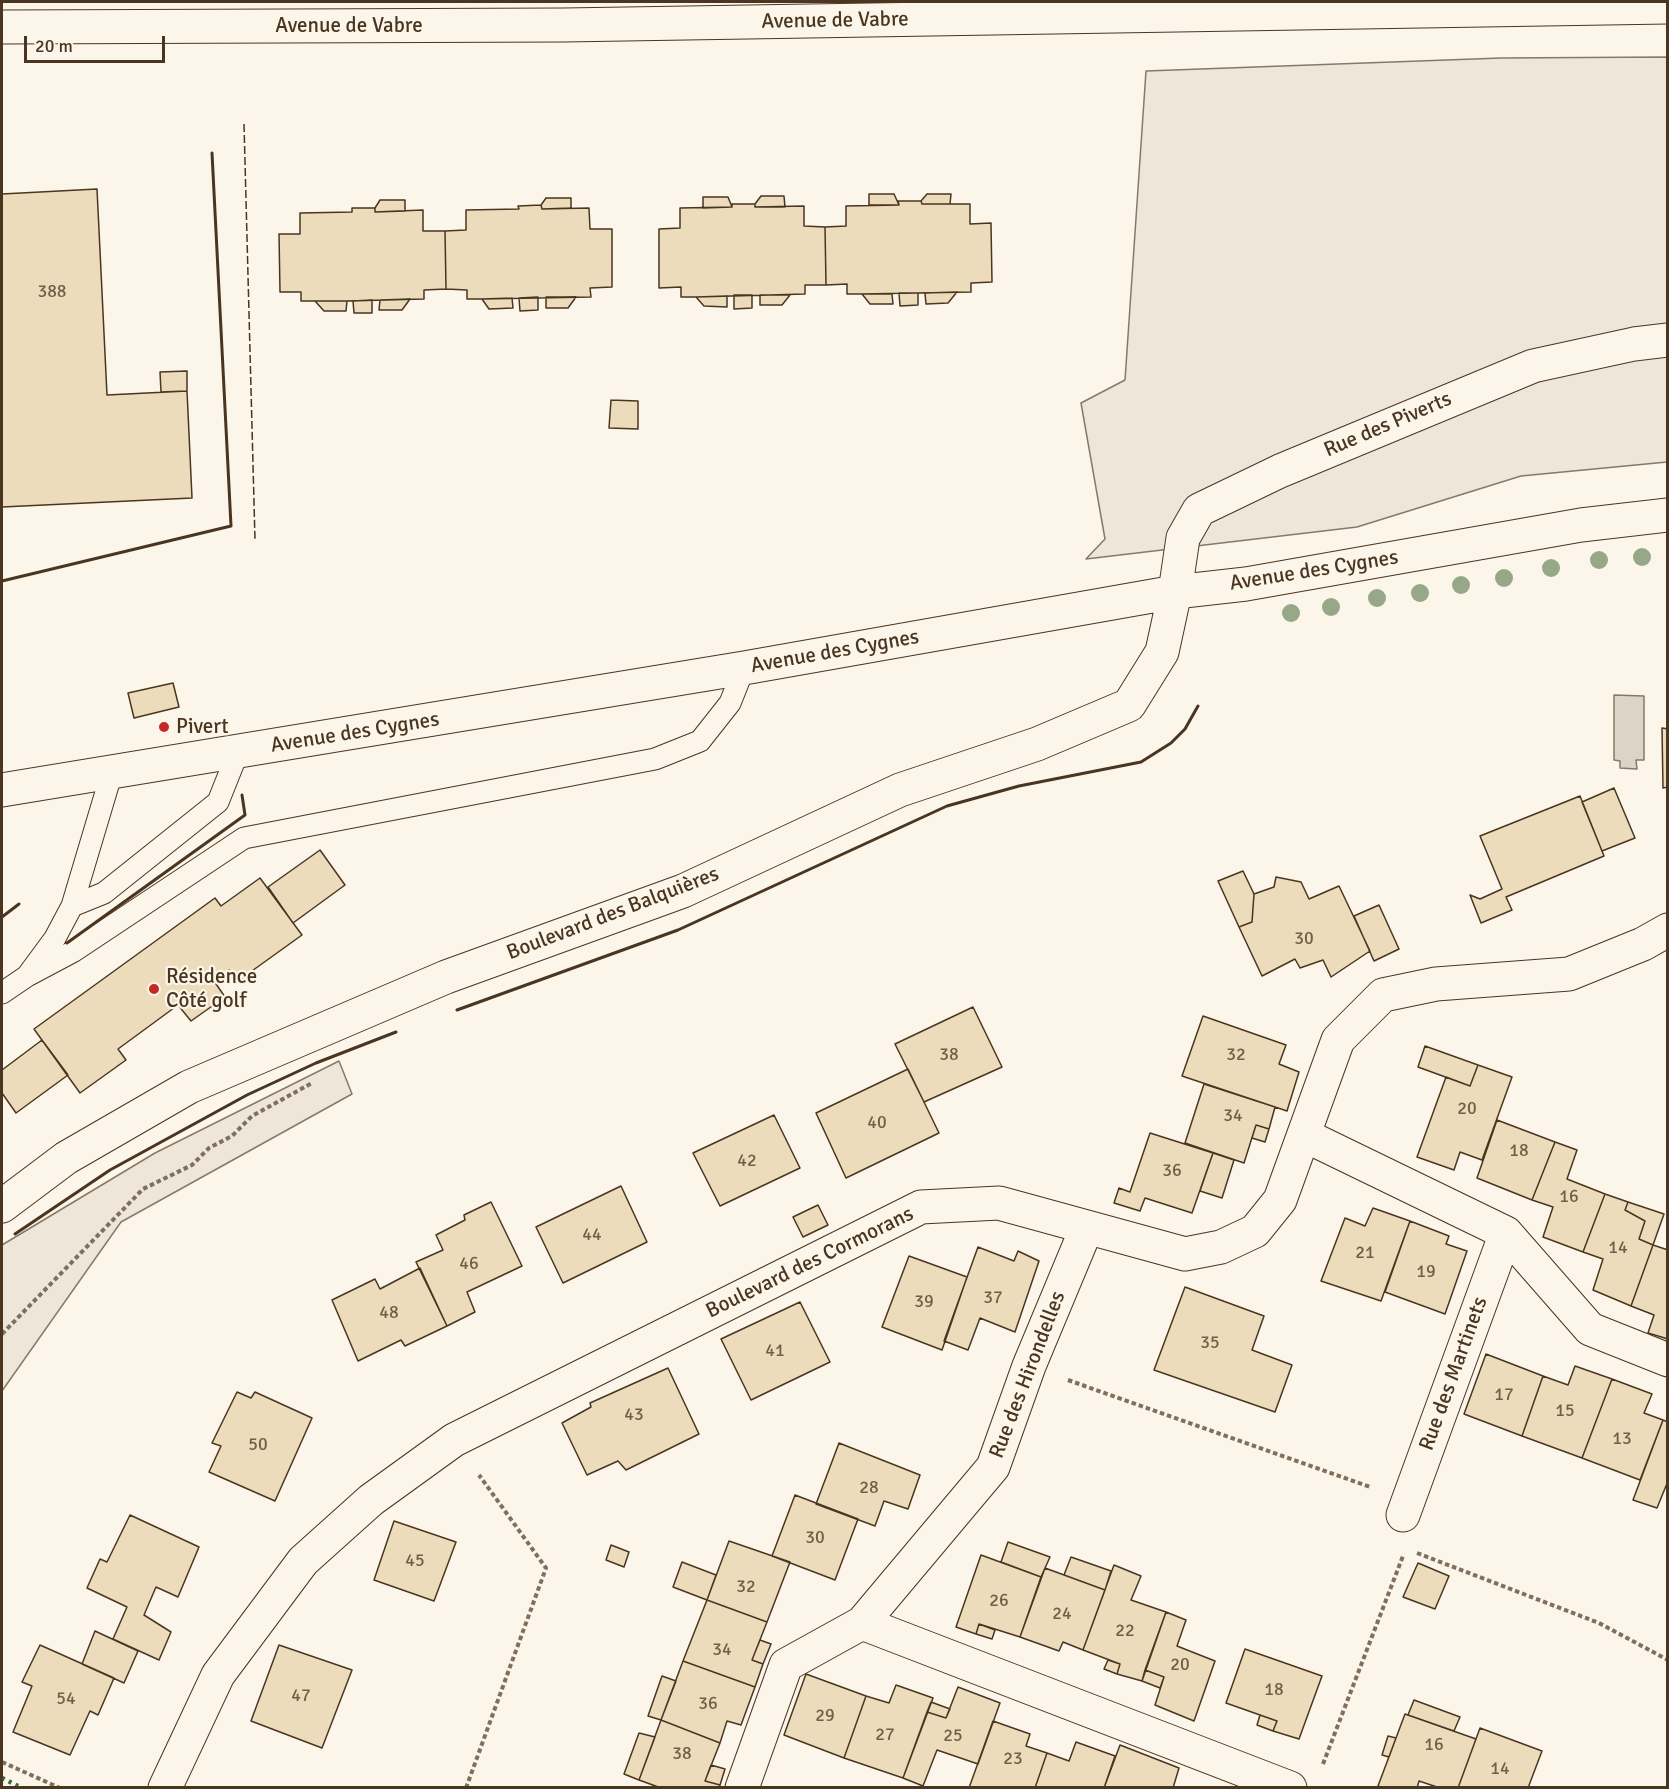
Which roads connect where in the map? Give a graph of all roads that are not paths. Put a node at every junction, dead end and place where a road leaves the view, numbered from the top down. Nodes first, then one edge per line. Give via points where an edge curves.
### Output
1 (1668, 7) edge
2 (2, 27) edge
3 (1668, 340) edge
4 (1668, 515) edge
5 (1175, 592) junction
6 (744, 668) junction
7 (238, 752) junction
8 (112, 772) junction
9 (2, 790) edge
10 (72, 906) junction
11 (1668, 930) edge
12 (27, 976) junction
13 (2, 993) edge
14 (1304, 1135) junction
15 (2, 1206) edge
16 (1087, 1227) junction
17 (1506, 1233) junction
18 (1668, 1360) edge
19 (1403, 1515) road end
20 (862, 1623) junction
21 (165, 1788) edge
22 (741, 1788) edge
23 (1290, 1788) edge

1 - 2 street, Avenue de Vabre via 564,25
3 - 5 street, Rue des Piverts via 1533,366 1280,471 1199,510 1183,538
4 - 5 street, Avenue des Cygnes via 1581,525 1246,584
5 - 6 street, Avenue des Cygnes
5 - 15 street, Boulevard des Balquières via 1162,652 1129,705 1037,744 900,790 683,891 435,981 189,1087 66,1158
6 - 7 street, Avenue des Cygnes
6 - 12 lane via 730,703 700,741 654,759 244,838 74,951
7 - 8 street, Avenue des Cygnes
7 - 10 lane via 218,802 104,893
8 - 9 street, Avenue des Cygnes
8 - 10 lane
10 - 12 lane via 55,938
11 - 14 street, Boulevard des Cormorans via 1569,974 1436,984 1383,995 1338,1040
12 - 13 lane
14 - 16 street, Boulevard des Cormorans via 1280,1200 1255,1231 1221,1247 1185,1254
14 - 17 street
16 - 20 street, Rue des Hirondelles via 1029,1366 993,1467
16 - 21 street, Boulevard des Cormorans via 999,1203 921,1207 454,1440 371,1500 303,1562 218,1675
17 - 18 street via 1590,1329
17 - 19 street, Rue des Martinets
20 - 22 street, Rue des Hirondelles via 786,1665
20 - 23 street

